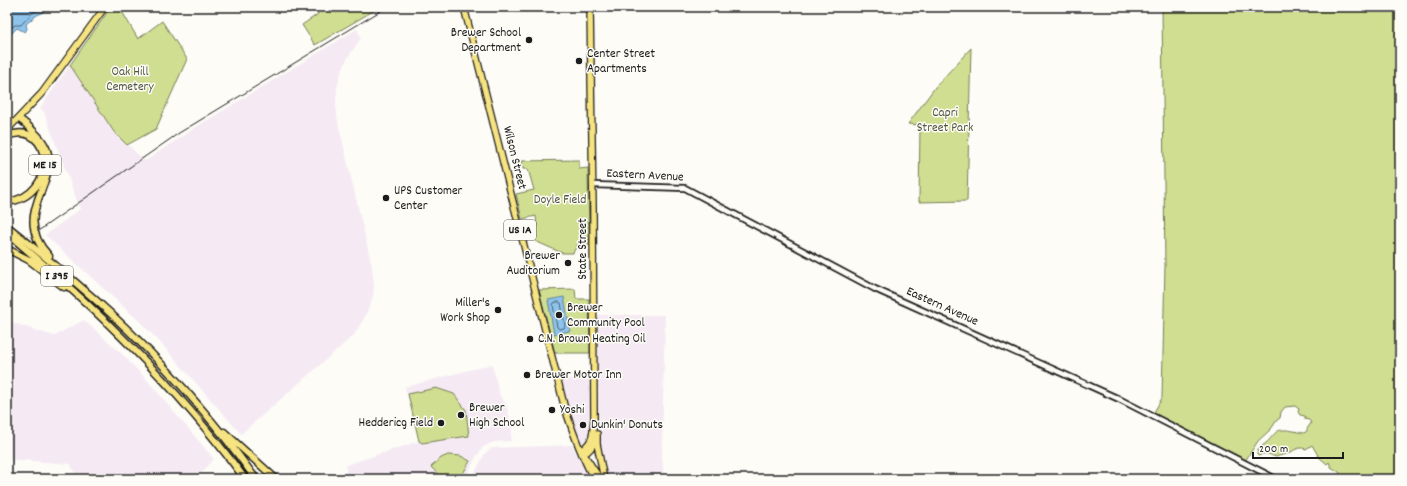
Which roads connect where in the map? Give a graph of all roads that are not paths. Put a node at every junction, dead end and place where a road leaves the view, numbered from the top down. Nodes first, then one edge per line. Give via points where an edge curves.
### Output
1 (105, 7) edge
2 (464, 7) edge
3 (590, 7) edge
4 (19, 121) junction
5 (7, 130) edge
6 (7, 135) edge
7 (35, 139) junction
8 (593, 185) junction
9 (7, 202) edge
10 (7, 226) edge
11 (7, 233) edge
12 (7, 248) edge
13 (71, 278) junction
14 (106, 321) junction
15 (187, 393) junction
16 (594, 419) junction
17 (596, 434) junction
18 (581, 451) junction
19 (245, 479) edge
20 (256, 479) edge
21 (276, 479) edge
22 (594, 479) edge
23 (600, 479) edge
24 (604, 479) edge
25 (1276, 479) edge

1 - 4 main road via 38,102
2 - 18 main road, Wilson Street / US 1A via 564,405
3 - 8 main road, State Street
4 - 5 main road
4 - 6 main road
4 - 7 highway
4 - 13 highway via 44,143 49,157 47,174 34,211 35,234 44,251
6 - 7 highway, ME 15 via 21,134
7 - 9 highway, ME 15 via 45,157 41,178 28,194
8 - 16 main road, State Street
8 - 25 street, Eastern Avenue via 685,188 875,289 1119,399
10 - 13 highway, I 395
11 - 14 highway, I 395
12 - 14 highway via 32,262
13 - 15 highway, I 395 via 126,328
14 - 19 highway, I 395 via 181,398
15 - 20 highway, I 395
15 - 21 highway via 232,440
16 - 17 main road, State Street
16 - 18 main road, State Street via 592,439
17 - 18 main road via 591,448 587,452
17 - 24 main road, State Street
18 - 22 main road, Wilson Street / US 1A
18 - 23 main road, Wilson Street / US 1A

